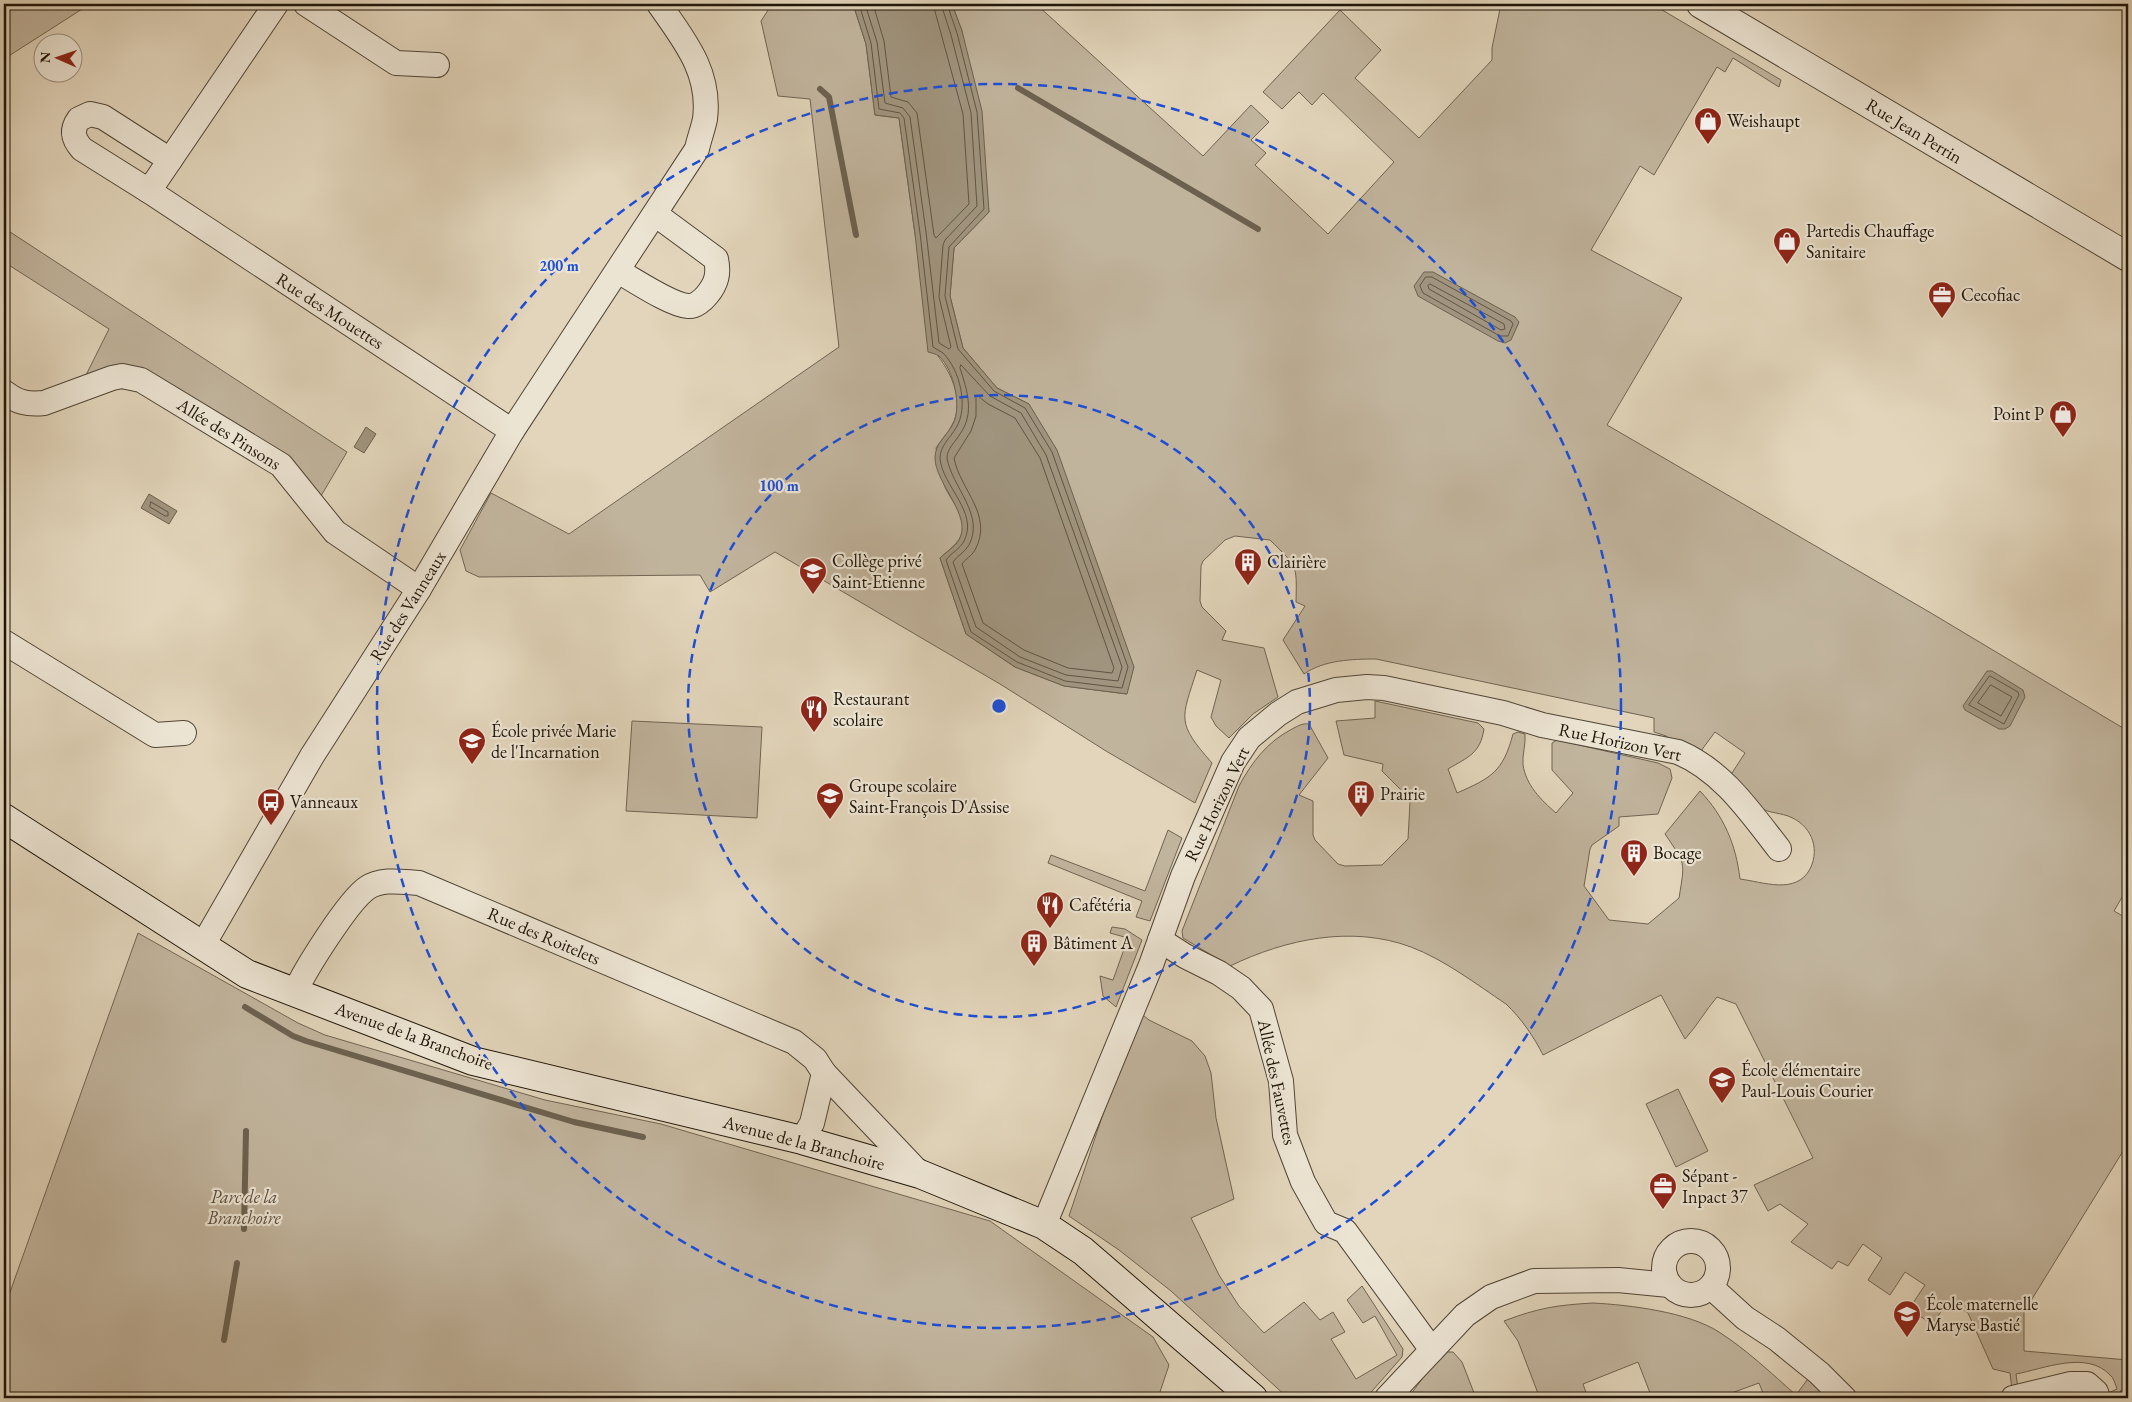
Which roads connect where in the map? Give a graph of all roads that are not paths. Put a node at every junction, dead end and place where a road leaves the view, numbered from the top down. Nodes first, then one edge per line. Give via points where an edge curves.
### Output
1 (276, 4) edge
2 (306, 4) edge
3 (659, 4) edge
4 (1700, 4) edge
5 (437, 65) dead end
6 (170, 160) junction
7 (149, 191) junction
8 (655, 214) junction
9 (2128, 257) edge
10 (618, 271) junction
11 (4, 392) edge
12 (512, 431) junction
13 (420, 589) junction
14 (4, 642) edge
15 (184, 733) dead end
16 (4, 818) edge
17 (1780, 849) dead end
18 (1160, 940) junction
19 (204, 945) junction
20 (295, 992) junction
21 (824, 1073) junction
22 (802, 1140) junction
23 (920, 1174) junction
24 (1044, 1225) junction
25 (1669, 1285) junction
26 (1711, 1286) junction
27 (1432, 1350) junction
28 (1253, 1398) edge
29 (1387, 1398) edge
30 (1844, 1398) edge
31 (2013, 1398) edge
32 (2098, 1398) edge

1 - 6 street
2 - 5 street via 396,63
3 - 8 street, Rue des Vanneaux via 691,50 701,73 705,119 697,149
4 - 9 main road, Rue Jean Perrin
6 - 7 street
6 - 7 street, Rue des Mouettes via 103,117 90,114 79,119 73,130 76,143
7 - 12 street, Rue des Mouettes
8 - 10 street, Rue des Vanneaux
8 - 10 street via 716,259 719,273 712,290 703,301 689,306 677,303
10 - 12 street, Rue des Vanneaux
11 - 13 street, Allée des Pinsons via 16,401 35,404 112,378 122,376 141,380 281,465 335,532
12 - 13 street, Rue des Vanneaux
13 - 19 street, Rue des Vanneaux via 312,756
14 - 15 street via 155,735
16 - 19 main road, Avenue de la Branchoire
17 - 18 street, Rue Horizon Vert via 1719,778 1678,752 1542,725 1503,713 1397,690 1367,687 1336,690 1297,702 1249,738 1233,762 1202,831
18 - 24 street, Rue Horizon Vert
18 - 27 street, Allée des Fauvettes via 1219,973 1241,988 1262,1009 1281,1081 1285,1135 1303,1182 1326,1223 1345,1231
19 - 20 main road, Avenue de la Branchoire via 247,974
20 - 21 street, Rue des Roitelets via 351,904 367,888 390,881 419,883 794,1042 816,1059
20 - 22 main road, Avenue de la Branchoire via 473,1061
21 - 22 street via 812,1123
21 - 23 street, Rue des Roitelets
22 - 23 main road, Avenue de la Branchoire
23 - 24 main road, Avenue de la Branchoire
24 - 28 main road, Avenue de la Branchoire via 1083,1251
25 - 26 street via 1679,1293 1692,1296
25 - 26 street via 1664,1276 1665,1258 1676,1245 1692,1241 1708,1247 1714,1254 1718,1271
25 - 27 street via 1618,1280 1534,1281 1491,1297 1466,1315
26 - 30 street via 1745,1318 1819,1373
27 - 29 street
31 - 32 street via 2071,1384 2087,1384

